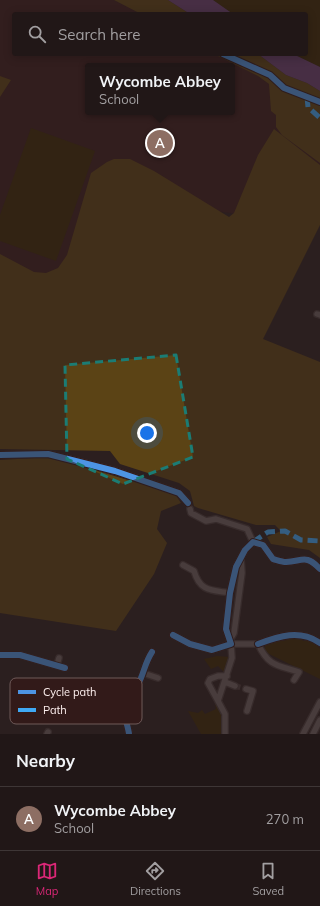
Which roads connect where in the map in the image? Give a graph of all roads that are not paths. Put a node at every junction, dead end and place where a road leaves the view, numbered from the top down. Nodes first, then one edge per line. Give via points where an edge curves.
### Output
1 (0, 455) edge
2 (253, 542) junction
3 (241, 558) junction
4 (183, 565) dead end
5 (320, 569) edge
6 (230, 593) junction
7 (173, 635) dead end
8 (230, 642) junction
9 (320, 643) edge
10 (258, 644) junction
11 (152, 652) dead end
12 (0, 655) edge
13 (59, 658) dead end
14 (57, 665) junction
15 (65, 668) dead end
16 (143, 673) junction
17 (141, 678) edge
18 (158, 678) dead end
19 (226, 679) junction
20 (294, 680) dead end
21 (236, 686) tunnel mouth
22 (246, 689) dead end
23 (218, 701) junction
24 (320, 702) edge
25 (247, 711) dead end
26 (320, 720) edge
27 (127, 724) edge
28 (129, 734) edge
29 (225, 734) edge
30 (303, 734) edge
31 (313, 734) edge

1 - 2 street via 48,454 114,471 179,493 191,513 206,521 216,519 247,528
2 - 3 street
2 - 5 street via 263,545 273,559 285,562 301,559 312,561
3 - 6 street via 236,566
3 - 8 street via 242,573 234,633
4 - 6 street via 194,571 197,582 204,588
6 - 8 street via 226,629
7 - 8 street via 190,644 212,650
8 - 10 street
8 - 19 street via 232,658
9 - 10 street via 300,635 281,635
10 - 20 street via 270,663 299,672
11 - 16 street via 145,663
12 - 14 street via 20,655
13 - 14 street
14 - 15 street
16 - 17 street
16 - 18 street
19 - 21 street
19 - 23 street
19 - 23 street via 218,676 210,679 208,683
22 - 25 street via 253,691
23 - 29 street via 225,714
24 - 30 street
26 - 31 street
27 - 28 street

